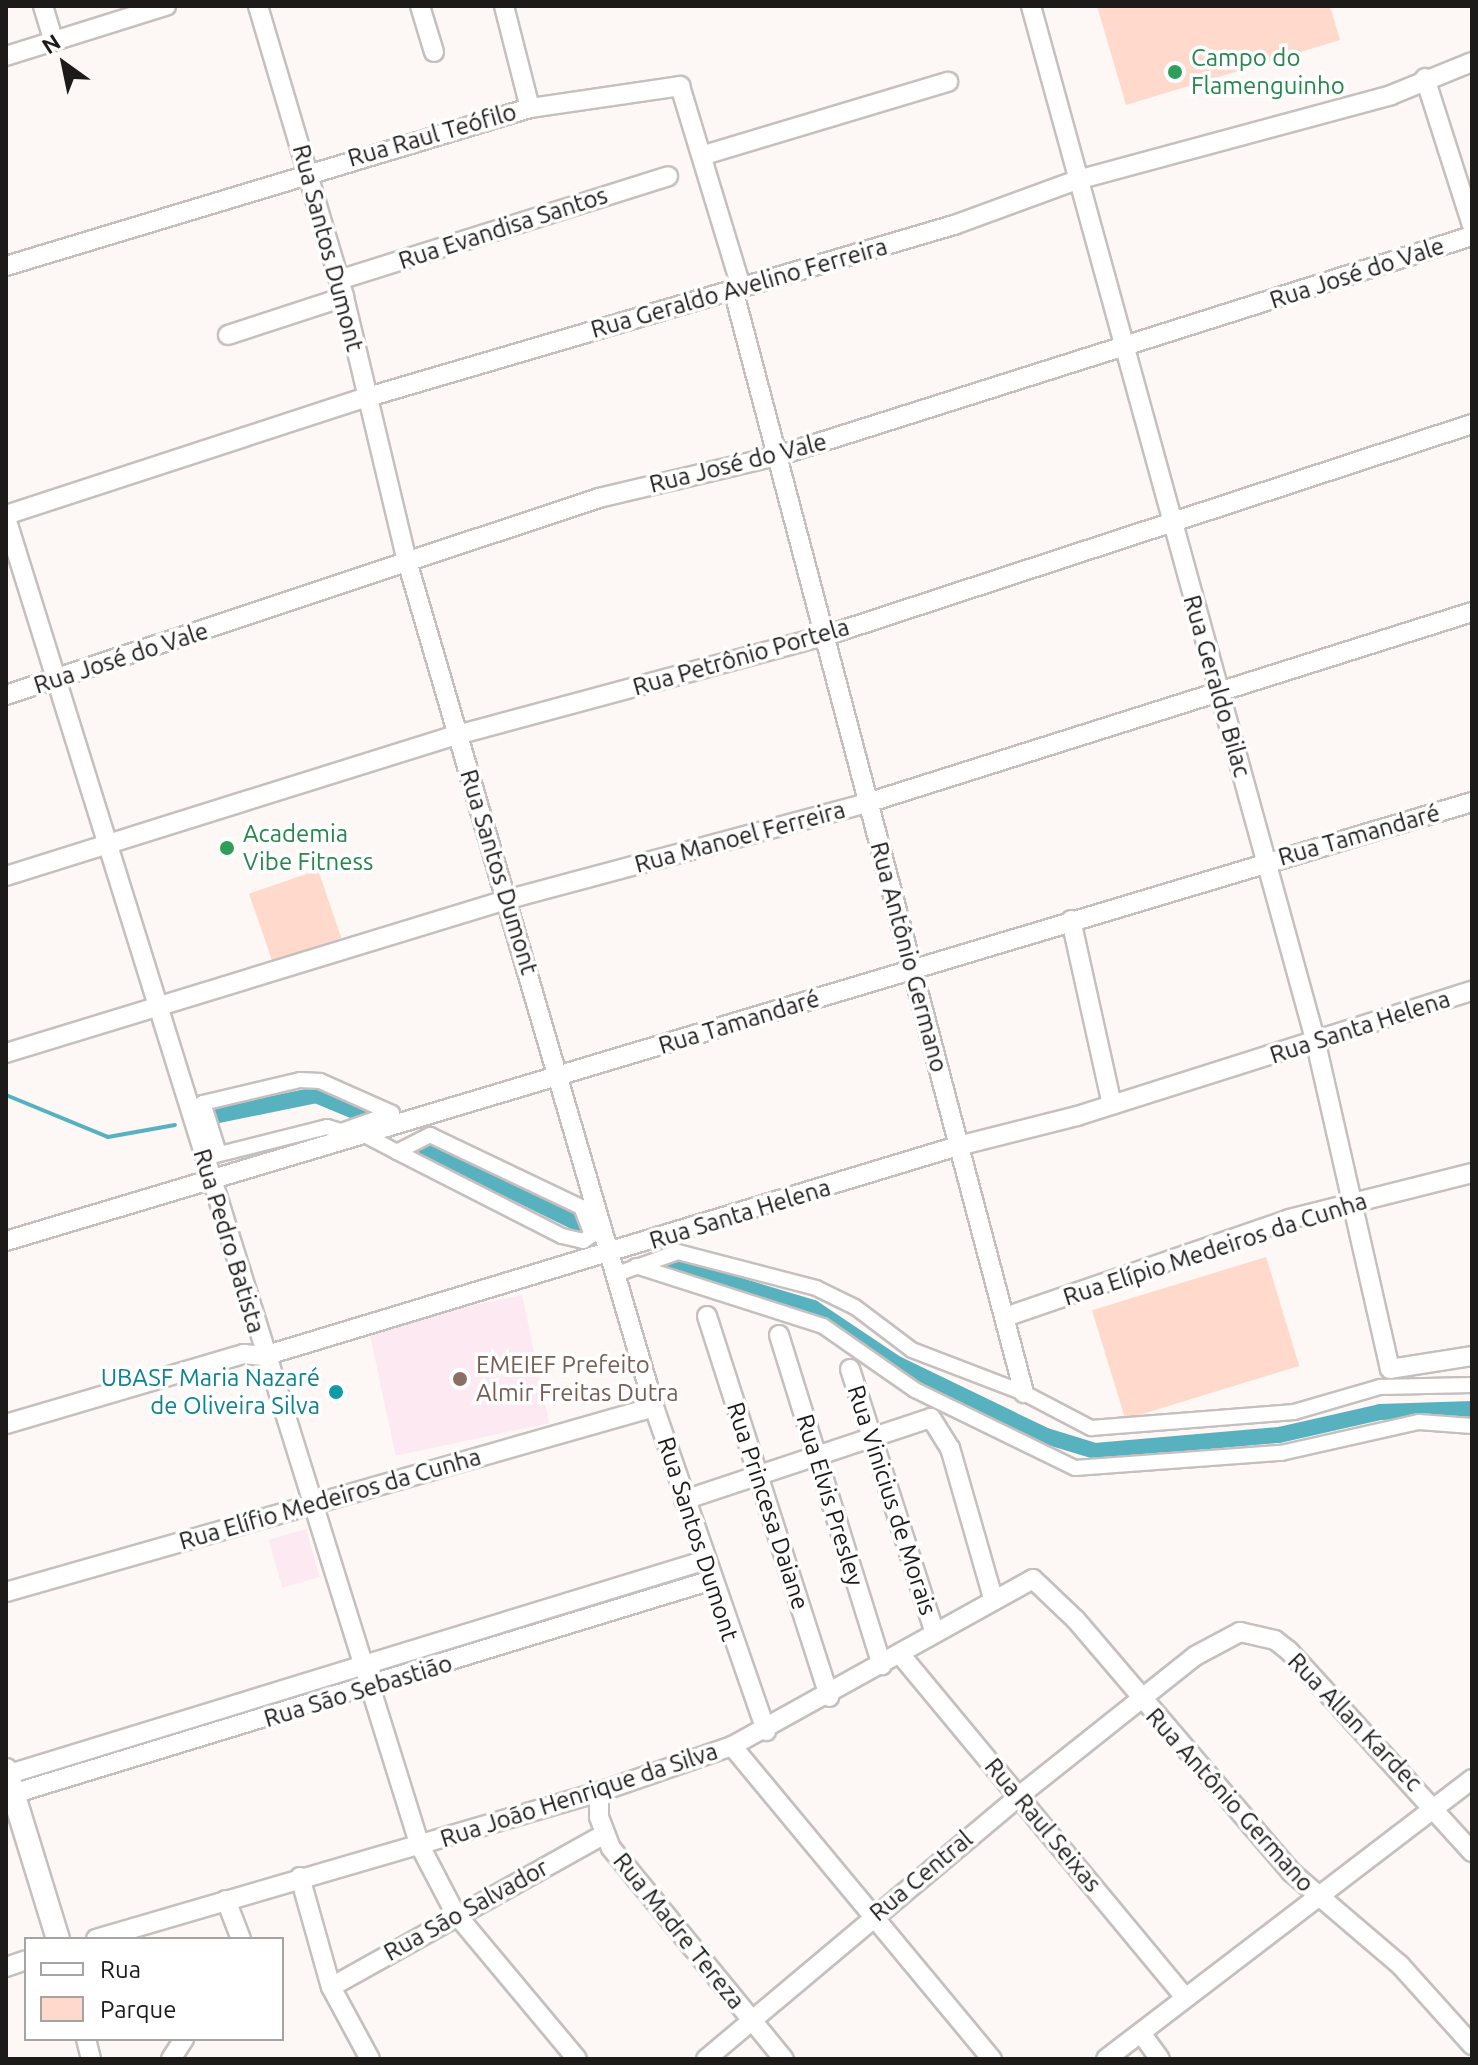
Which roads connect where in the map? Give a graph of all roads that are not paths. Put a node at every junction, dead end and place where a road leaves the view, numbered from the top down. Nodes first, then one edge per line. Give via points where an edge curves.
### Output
1 (43, 6) edge
2 (166, 6) edge
3 (258, 6) edge
4 (420, 6) edge
5 (504, 6) edge
6 (1031, 6) edge
7 (54, 41) junction
8 (434, 52) dead end
9 (6, 56) edge
10 (1472, 62) edge
11 (1425, 78) junction
12 (948, 82) dead end
13 (680, 86) joint
14 (530, 108) junction
15 (704, 155) junction
16 (307, 171) junction
17 (668, 176) dead end
18 (1077, 180) junction
19 (1472, 225) edge
20 (1472, 236) edge
21 (6, 266) edge
22 (342, 288) junction
23 (737, 288) junction
24 (228, 335) dead end
25 (1127, 347) junction
26 (368, 397) junction
27 (1472, 424) edge
28 (777, 456) junction
29 (6, 516) edge
30 (1171, 519) junction
31 (407, 561) junction
32 (1472, 612) edge
33 (825, 636) junction
34 (59, 679) junction
35 (1218, 689) junction
36 (6, 695) edge
37 (457, 735) junction
38 (1472, 802) edge
39 (867, 803) junction
40 (107, 843) junction
41 (1267, 862) junction
42 (6, 876) edge
43 (509, 899) junction
44 (1071, 920) junction
45 (914, 969) junction
46 (1472, 991) edge
47 (157, 1008) junction
48 (1315, 1039) junction
49 (6, 1053) edge
50 (559, 1077) junction
51 (1112, 1105) junction
52 (358, 1130) junction
53 (958, 1146) junction
54 (397, 1152) junction
55 (211, 1156) junction
56 (1472, 1173) edge
57 (210, 1178) junction
58 (1348, 1202) junction
59 (6, 1241) edge
60 (611, 1253) junction
61 (636, 1266) junction
62 (617, 1274) junction
63 (707, 1316) dead end
64 (1005, 1317) junction
65 (779, 1335) dead end
66 (264, 1356) junction
67 (1472, 1356) edge
68 (850, 1369) dead end
69 (1472, 1385) edge
70 (1024, 1393) junction
71 (654, 1407) junction
72 (6, 1424) edge
73 (1472, 1426) edge
74 (873, 1437) junction
75 (816, 1457) junction
76 (758, 1478) junction
77 (684, 1500) junction
78 (310, 1504) junction
79 (703, 1561) junction
80 (1033, 1579) joint
81 (709, 1581) junction
82 (6, 1592) edge
83 (993, 1598) junction
84 (934, 1631) junction
85 (900, 1654) junction
86 (882, 1665) junction
87 (363, 1668) junction
88 (370, 1687) junction
89 (829, 1697) junction
90 (1141, 1699) junction
91 (766, 1731) junction
92 (144, 1733) junction
93 (732, 1746) junction
94 (149, 1755) junction
95 (1472, 1779) edge
96 (8, 1782) edge
97 (599, 1792) junction
98 (1019, 1796) junction
99 (1435, 1806) junction
100 (603, 1835) junction
101 (420, 1846) junction
102 (1472, 1852) edge
103 (300, 1877) junction
104 (1315, 1896) junction
105 (226, 1900) junction
106 (455, 1913) junction
107 (873, 1916) junction
108 (149, 1931) edge
109 (57, 1937) edge
110 (109, 1937) edge
111 (240, 1937) edge
112 (331, 1987) junction
113 (1185, 1997) junction
114 (751, 2021) junction
115 (1141, 2033) junction
116 (183, 2041) edge
117 (1472, 2045) edge
118 (171, 2059) edge
119 (370, 2059) edge
120 (577, 2059) edge
121 (706, 2059) edge
122 (784, 2059) edge
123 (992, 2059) edge
124 (1106, 2059) edge
125 (1160, 2059) edge

1 - 7 street
2 - 7 street
3 - 16 street, Rua Santos Dumont
4 - 8 street
5 - 14 street
6 - 18 street, Rua Geraldo Bilac
7 - 9 street
10 - 11 street, Rua Geraldo Avelino Ferreira
11 - 18 street, Rua Geraldo Avelino Ferreira via 1391,95
11 - 19 street
12 - 15 street
13 - 14 street, Rua Raul Teófilo
13 - 15 street, Rua Antônio Germano
14 - 16 street, Rua Raul Teófilo
15 - 23 street, Rua Antônio Germano
16 - 21 street, Rua Raul Teófilo
16 - 22 street, Rua Santos Dumont
17 - 22 street, Rua Evandisa Santos
18 - 23 street, Rua Geraldo Avelino Ferreira via 954,225
18 - 25 street, Rua Geraldo Bilac
20 - 25 street, Rua José do Vale
22 - 24 street, Rua Evandisa Santos
22 - 26 street, Rua Santos Dumont
23 - 26 street, Rua Geraldo Avelino Ferreira
23 - 28 street, Rua Antônio Germano
25 - 28 street, Rua José do Vale
25 - 30 street, Rua Geraldo Bilac
26 - 29 street, Rua Geraldo Avelino Ferreira
26 - 31 street, Rua Santos Dumont
27 - 30 street, Rua Petrônio Portela
28 - 31 street, Rua José do Vale via 599,498
28 - 33 street, Rua Antônio Germano
29 - 34 street, Rua Pedro Batista
30 - 33 street, Rua Petrônio Portela
30 - 35 street, Rua Geraldo Bilac
31 - 34 street, Rua José do Vale via 355,584
31 - 37 street, Rua Santos Dumont
32 - 35 street, Rua Manoel Ferreira
33 - 37 street, Rua Petrônio Portela
33 - 39 street, Rua Antônio Germano
34 - 36 street, Rua José do Vale
34 - 40 street, Rua Pedro Batista
35 - 39 street, Rua Manoel Ferreira
35 - 41 street, Rua Geraldo Bilac
37 - 40 street, Rua Petrônio Portela
37 - 43 street, Rua Santos Dumont
38 - 41 street, Rua Tamandaré
39 - 43 street, Rua Manoel Ferreira
39 - 45 street, Rua Antônio Germano
40 - 42 street, Rua Petrônio Portela
40 - 47 street, Rua Pedro Batista
41 - 44 street, Rua Tamandaré
41 - 48 street, Rua Geraldo Bilac
43 - 47 street, Rua Manoel Ferreira
43 - 50 street, Rua Santos Dumont
44 - 45 street, Rua Tamandaré
44 - 51 street
45 - 50 street, Rua Tamandaré
45 - 53 street, Rua Antônio Germano
46 - 48 street, Rua Santa Helena
47 - 49 street, Rua Manoel Ferreira
47 - 55 street, Rua Pedro Batista
48 - 51 street, Rua Santa Helena
48 - 58 street, Rua Geraldo Bilac
50 - 52 street, Rua Tamandaré
50 - 60 street, Rua Santos Dumont
51 - 53 street, Rua Santa Helena
52 - 54 street
52 - 55 street
52 - 55 street via 392,1113 320,1081 300,1080 203,1103
52 - 57 street, Rua Tamandaré
53 - 60 street, Rua Santa Helena
53 - 64 street, Rua Antônio Germano
54 - 54 street via 430,1135 581,1207 592,1235 583,1241 562,1236
55 - 57 street, Rua Pedro Batista
56 - 58 street, Rua Elípio Medeiros da Cunha
57 - 59 street, Rua Tamandaré
57 - 66 street, Rua Pedro Batista
58 - 64 street, Rua Elípio Medeiros da Cunha
58 - 67 street, Rua Geraldo Bilac via 1390,1369
60 - 62 street, Rua Santos Dumont
60 - 66 street, Rua Santa Helena
61 - 62 street
61 - 70 street via 678,1252 816,1288 855,1307 912,1350
61 - 73 street via 823,1326 915,1390 1075,1468 1281,1453 1419,1422
62 - 71 street, Rua Santos Dumont
63 - 76 street, Rua Princesa Daiane
64 - 70 street, Rua Antônio Germano
65 - 75 street, Rua Elvis Presley
66 - 72 street, Rua Santa Helena via 244,1354
66 - 78 street, Rua Pedro Batista
68 - 74 street, Rua Vinicius de Morais
69 - 70 street via 1380,1387 1294,1412 1101,1429 1083,1427
71 - 77 street, Rua Santos Dumont
71 - 78 street, Rua Elífio Medeiros da Cunha
74 - 75 street
74 - 83 street via 928,1418 945,1436
74 - 84 street, Rua Vinicius de Morais
75 - 76 street
75 - 86 street, Rua Elvis Presley
76 - 77 street
76 - 89 street, Rua Princesa Daiane
77 - 79 street, Rua Santos Dumont
78 - 82 street, Rua Elífio Medeiros da Cunha
78 - 87 street, Rua Pedro Batista
79 - 81 street, Rua Santos Dumont
79 - 87 street, Rua São Sebastião
80 - 83 street, Rua João Henrique da Silva
80 - 90 street, Rua Antônio Germano via 1055,1596
81 - 88 street, Rua São Sebastião
81 - 91 street, Rua Santos Dumont
83 - 84 street, Rua João Henrique da Silva
84 - 85 street, Rua João Henrique da Silva
85 - 86 street, Rua João Henrique da Silva
85 - 98 street, Rua Raul Seixas
86 - 89 street, Rua João Henrique da Silva
87 - 88 street, Rua Pedro Batista
87 - 92 street, Rua São Sebastião
88 - 94 street, Rua São Sebastião
88 - 101 street, Rua Pedro Batista
89 - 91 street, Rua João Henrique da Silva
90 - 98 street, Rua Central
90 - 99 street, Rua Allan Kardec via 1225,1637 1260,1634 1289,1651
90 - 104 street, Rua Antônio Germano
91 - 93 street, Rua João Henrique da Silva
92 - 94 street
92 - 96 street, Rua São Sebastião
93 - 97 street, Rua João Henrique da Silva
93 - 107 street
94 - 96 street, Rua São Sebastião
95 - 99 street
96 - 109 street
97 - 100 street, Rua Madre Tereza
97 - 101 street, Rua João Henrique da Silva
98 - 107 street, Rua Central
98 - 113 street, Rua Raul Seixas
99 - 102 street, Rua Allan Kardec
99 - 104 street
100 - 106 street, Rua São Salvador
100 - 114 street, Rua Madre Tereza
101 - 103 street, Rua João Henrique da Silva
101 - 106 street, Rua Pedro Batista
103 - 105 street, Rua João Henrique da Silva
103 - 112 street
104 - 113 street
104 - 117 street, Rua Antônio Germano via 1400,1965
105 - 108 street, Rua João Henrique da Silva
105 - 111 street
106 - 112 street, Rua São Salvador
106 - 120 street, Rua Pedro Batista
107 - 114 street, Rua Central
107 - 123 street
108 - 110 street, Rua João Henrique da Silva
112 - 119 street
113 - 115 street
114 - 121 street, Rua Central
114 - 122 street, Rua Madre Tereza
115 - 124 street
115 - 125 street
116 - 118 street

